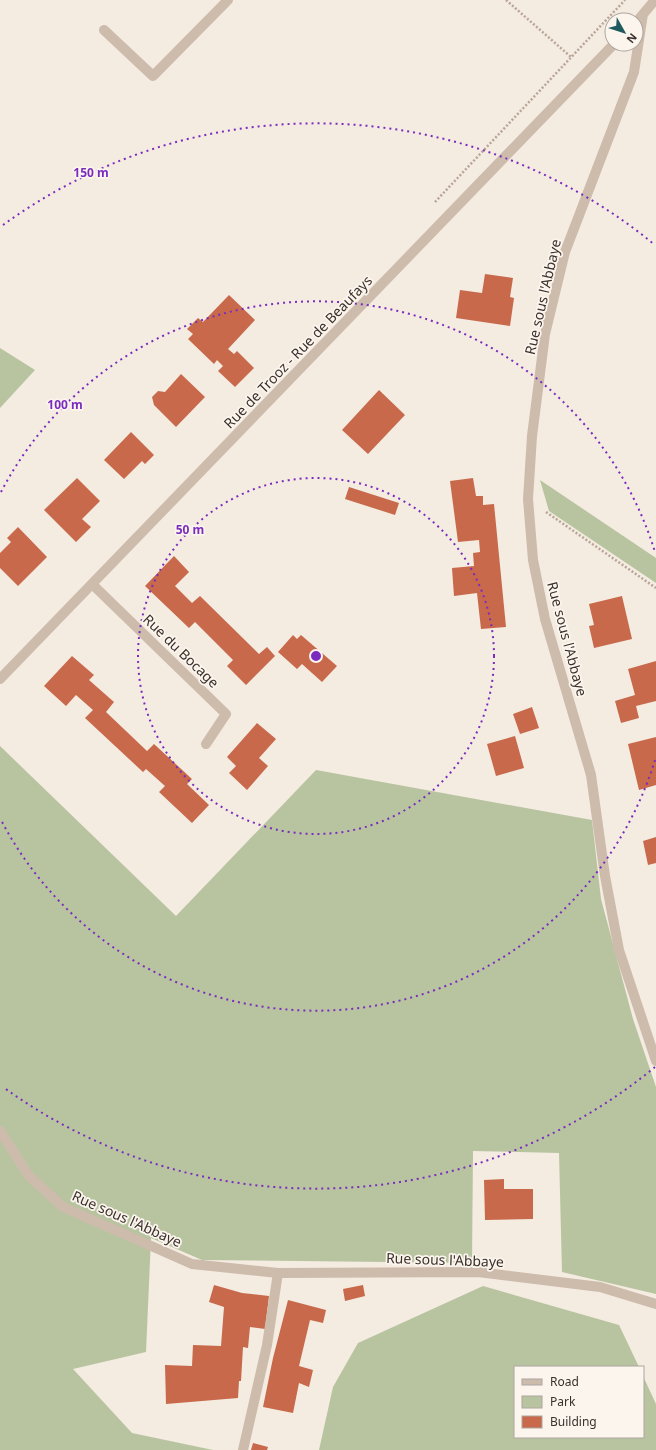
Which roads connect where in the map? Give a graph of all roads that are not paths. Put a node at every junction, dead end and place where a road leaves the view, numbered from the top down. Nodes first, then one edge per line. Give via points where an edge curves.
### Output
1 (228, 0) edge
2 (654, 0) edge
3 (644, 12) edge
4 (104, 30) dead end
5 (606, 52) edge
6 (636, 52) edge
7 (92, 584) junction
8 (0, 679) edge
9 (206, 744) dead end
10 (656, 1061) edge
11 (0, 1131) edge
12 (278, 1273) junction
13 (656, 1304) edge
14 (243, 1450) edge

1 - 4 street via 153,76
2 - 3 street
5 - 7 street, Rue de Trooz - Rue de Beaufays
6 - 10 street, Rue sous l'Abbaye via 634,72 565,252 545,334 532,436 528,499 533,560 545,620 591,775 605,876 619,950
7 - 8 street, Rue de Trooz - Rue de Beaufays
7 - 9 street, Rue du Bocage via 226,714
11 - 12 street, Rue sous l'Abbaye via 29,1176 63,1207 192,1264
12 - 13 street, Rue sous l'Abbaye via 478,1272 600,1287
12 - 14 street via 267,1345

